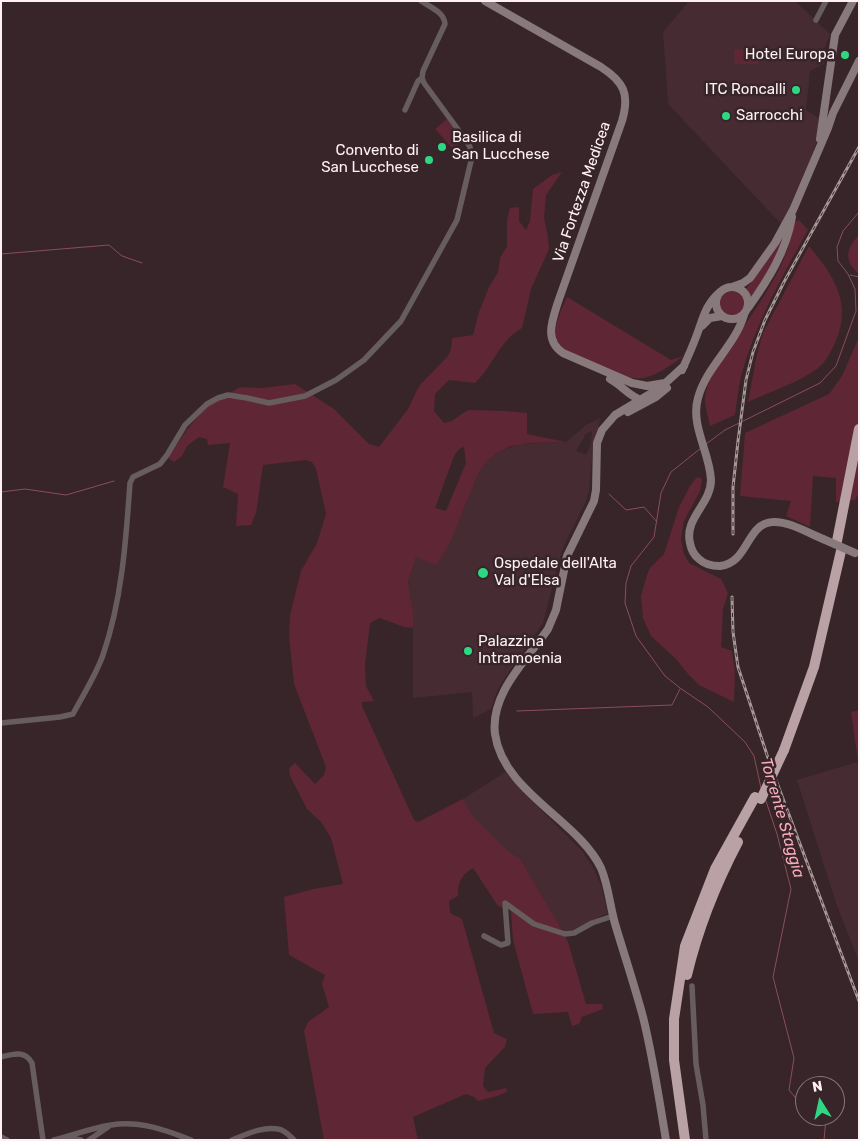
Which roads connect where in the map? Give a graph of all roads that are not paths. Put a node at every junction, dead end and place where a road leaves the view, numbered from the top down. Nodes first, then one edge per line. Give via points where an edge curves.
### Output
1 (421, 1) edge
2 (485, 1) edge
3 (826, 1) edge
4 (853, 1) edge
5 (816, 20) dead end
6 (859, 61) edge
7 (422, 78) junction
8 (825, 109) junction
9 (405, 110) dead end
10 (832, 119) junction
11 (813, 162) junction
12 (793, 210) junction
13 (732, 286) junction
14 (720, 292) junction
15 (746, 312) junction
16 (726, 318) junction
17 (699, 330) junction
18 (730, 342) junction
19 (557, 348) junction
20 (666, 386) junction
21 (626, 393) junction
22 (640, 399) junction
23 (626, 407) junction
24 (859, 430) edge
25 (597, 452) junction
26 (859, 462) edge
27 (595, 478) junction
28 (839, 546) junction
29 (857, 554) edge
30 (534, 648) junction
31 (1, 723) edge
32 (758, 798) junction
33 (613, 916) junction
34 (484, 936) dead end
35 (692, 986) dead end
36 (1, 1057) edge
37 (112, 1124) junction
38 (1, 1137) edge
39 (64, 1137) junction
40 (7, 1140) edge
41 (43, 1140) edge
42 (54, 1140) edge
43 (81, 1140) edge
44 (89, 1140) edge
45 (191, 1140) edge
46 (232, 1140) edge
47 (294, 1140) edge
48 (666, 1140) edge
49 (685, 1140) edge
50 (691, 1140) edge
51 (706, 1140) edge

1 - 7 street via 442,16 445,23
2 - 19 main road, Via Fortezza Medicea via 607,71 624,92 622,121 552,320 551,335
3 - 5 street
4 - 8 main road via 835,36
6 - 10 main road
7 - 9 street
7 - 31 street via 465,139 471,154 470,170 457,220 402,321 364,360 305,396 269,403 228,395 207,404 185,425 160,464 133,476 122,571 103,656 73,714
8 - 10 main road via 826,118
8 - 11 main road
10 - 11 main road
11 - 12 main road
12 - 13 main road via 750,278
12 - 15 main road via 782,253
13 - 14 main road
13 - 15 main road via 746,293
14 - 16 main road via 716,307
14 - 17 main road via 708,306
15 - 16 main road via 739,318
15 - 18 main road
16 - 17 main road via 708,319
16 - 18 main road via 731,331
17 - 20 main road via 684,366
18 - 29 main road, bridge via 698,395 696,404 711,482 688,532 695,556 710,565 727,564 743,552 759,527 774,522
19 - 20 main road via 632,384
19 - 21 main road via 569,359 615,382
20 - 22 main road
20 - 25 main road via 615,420
21 - 22 main road
21 - 23 main road
22 - 23 main road
23 - 25 main road via 605,425
24 - 28 highway
25 - 27 main road
26 - 28 highway
27 - 30 main road via 588,503 560,561 550,613
27 - 30 main road via 593,504 565,562 554,618
28 - 32 highway, bridge via 814,667
30 - 33 main road via 498,703 495,728 498,746 518,780 587,847 600,868
32 - 49 highway via 715,869 686,946 674,1019 674,1060
32 - 50 highway via 724,868 693,950 685,982 680,1020 680,1060
33 - 34 street via 566,934 534,924 505,902 508,942 501,945
33 - 48 main road via 643,1017
35 - 51 street via 696,1064 704,1105
36 - 41 street via 29,1056
37 - 39 street
37 - 44 street
37 - 45 street via 128,1123 163,1129
38 - 40 street
39 - 42 street
39 - 43 street
46 - 47 street via 265,1129 279,1129

